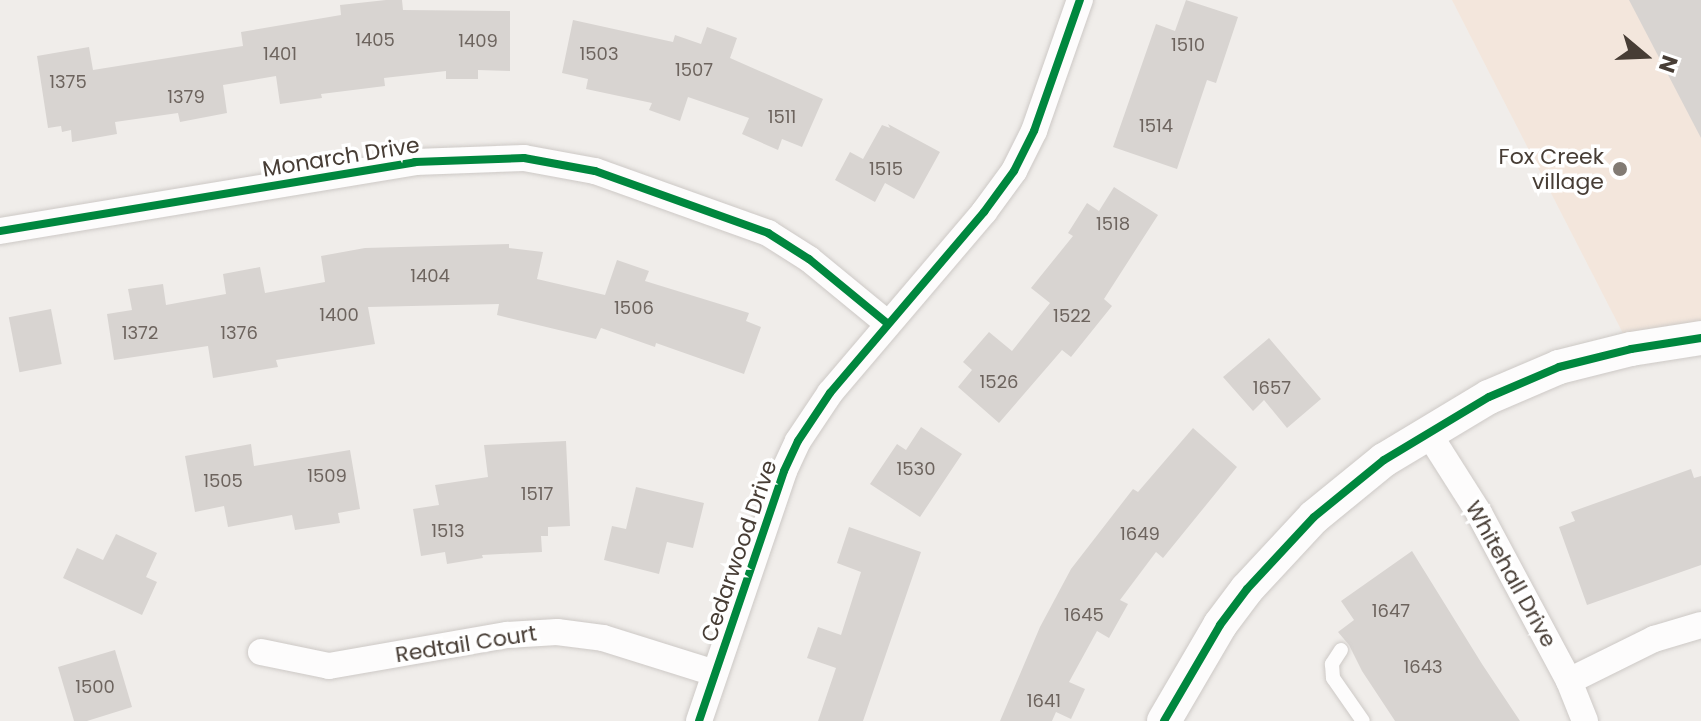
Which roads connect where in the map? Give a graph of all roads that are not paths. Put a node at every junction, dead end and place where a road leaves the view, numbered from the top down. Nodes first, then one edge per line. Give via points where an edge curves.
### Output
1 (1080, 0) edge
2 (0, 231) edge
3 (888, 324) junction
4 (1701, 338) edge
5 (1427, 431) junction
6 (1701, 625) edge
7 (1341, 650) dead end
8 (261, 652) dead end
9 (715, 673) junction
10 (1569, 681) junction
11 (699, 721) edge
12 (1164, 721) edge
13 (1363, 721) edge
14 (1585, 721) edge

1 - 3 street, Cedarwood Drive via 1034,131 1014,171
2 - 3 street, Monarch Drive via 415,162 533,159 595,171 768,233 809,259
3 - 9 street, Cedarwood Drive via 798,441
4 - 5 street via 1559,367
5 - 10 street, Whitehall Drive via 1479,513
5 - 12 street via 1347,487 1281,550 1220,625
6 - 10 street via 1654,639
7 - 13 lane via 1332,664 1333,678
8 - 9 street, Redtail Court via 329,666 507,635 557,632 603,638
9 - 11 street, Cedarwood Drive
10 - 14 street, Whitehall Drive

